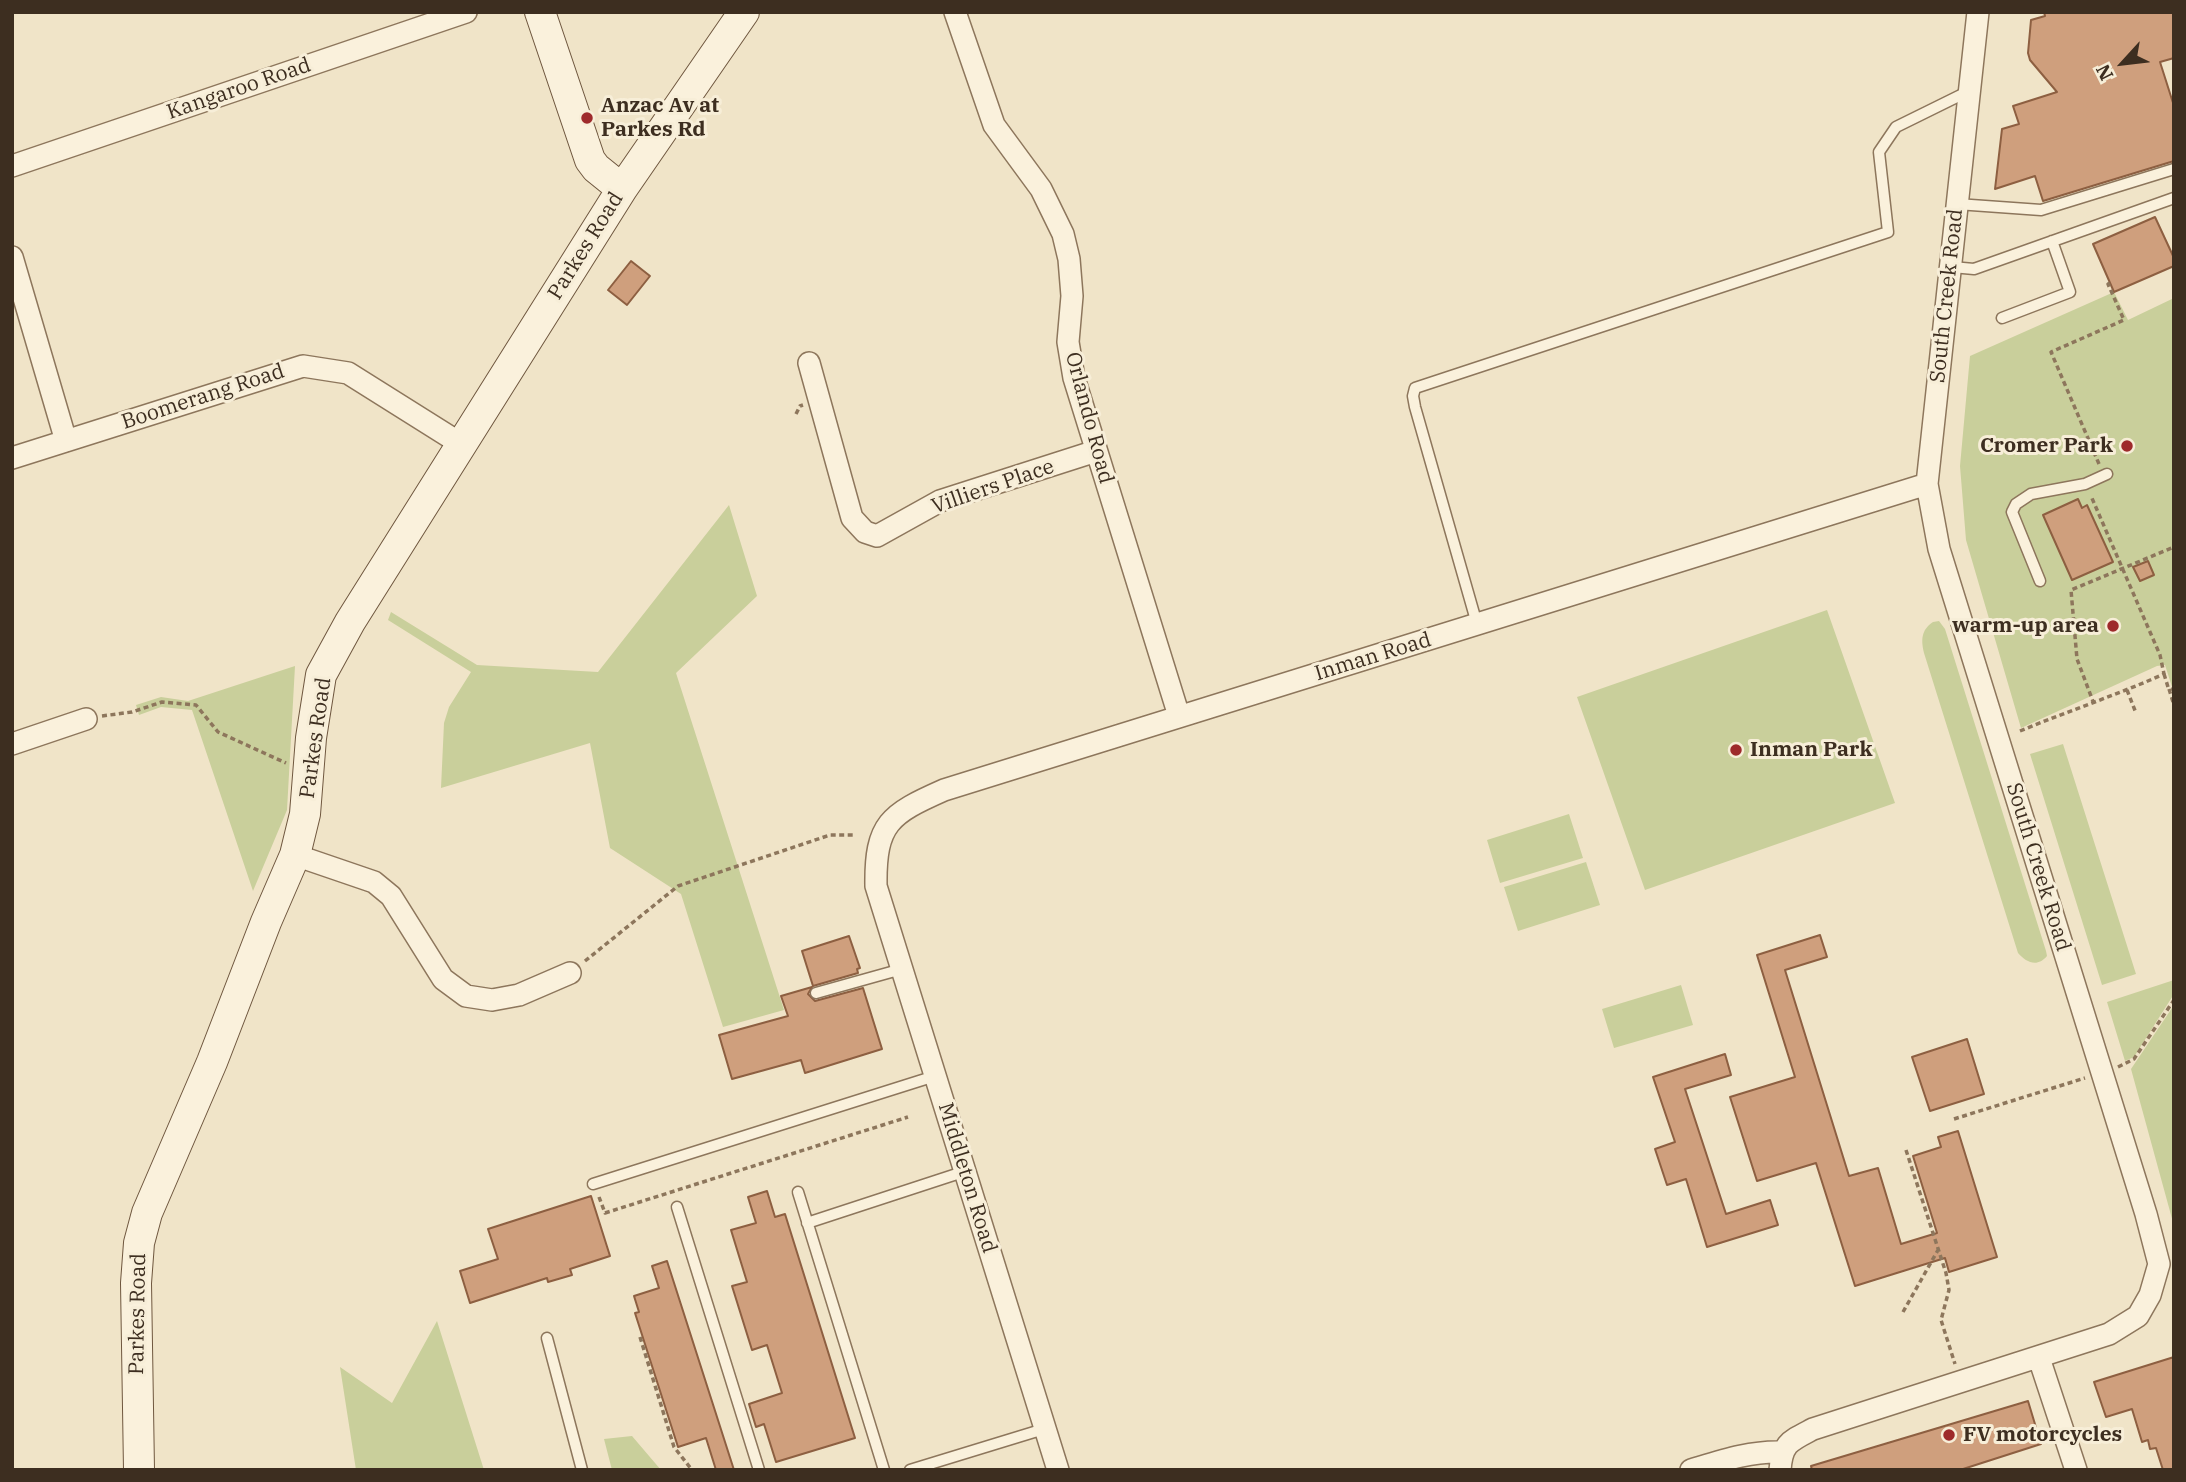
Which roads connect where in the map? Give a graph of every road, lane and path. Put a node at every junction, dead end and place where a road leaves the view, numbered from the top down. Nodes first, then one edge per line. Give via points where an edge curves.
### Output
1 (466, 12) edge
2 (540, 12) edge
3 (744, 12) edge
4 (955, 12) edge
5 (1978, 12) edge
6 (1969, 90) junction
7 (12, 166) edge
8 (2174, 169) edge
9 (622, 189) junction
10 (2174, 198) edge
11 (1957, 204) junction
12 (2052, 241) junction
13 (12, 257) edge
14 (1952, 267) junction
15 (2110, 283) dead end
16 (2002, 318) dead end
17 (809, 363) dead end
18 (800, 406) dead end
19 (796, 414) dead end
20 (66, 441) junction
21 (461, 444) junction
22 (1096, 452) junction
23 (12, 458) edge
24 (2106, 475) joint
25 (1927, 484) junction
26 (2085, 484) junction
27 (2174, 547) edge
28 (2122, 567) junction
29 (2040, 581) dead end
30 (1477, 624) junction
31 (2164, 674) junction
32 (2168, 687) junction
33 (2127, 690) junction
34 (2174, 690) edge
35 (2094, 704) junction
36 (2174, 705) edge
37 (2136, 713) dead end
38 (1179, 716) junction
39 (86, 719) joint
40 (2020, 732) dead end
41 (12, 744) edge
42 (296, 768) dead end
43 (856, 835) dead end
44 (295, 855) junction
45 (876, 886) joint
46 (902, 969) junction
47 (570, 973) joint
48 (816, 993) dead end
49 (2174, 1000) edge
50 (2124, 1065) dead end
51 (935, 1076) junction
52 (2079, 1080) dead end
53 (908, 1117) dead end
54 (1954, 1119) dead end
55 (1906, 1150) dead end
56 (966, 1171) junction
57 (595, 1188) joint
58 (798, 1192) dead end
59 (677, 1207) dead end
60 (807, 1223) junction
61 (1938, 1250) junction
62 (1903, 1312) dead end
63 (640, 1337) dead end
64 (547, 1338) dead end
65 (2039, 1358) junction
66 (1955, 1366) dead end
67 (1044, 1429) junction
68 (1781, 1461) edge
69 (139, 1470) edge
70 (582, 1470) edge
71 (692, 1470) edge
72 (759, 1470) edge
73 (884, 1470) edge
74 (910, 1470) edge
75 (1058, 1470) edge
76 (1691, 1470) edge
77 (2076, 1470) edge

1 - 7 street, Kangaroo Road
2 - 9 street via 590,160
3 - 9 street, Parkes Road
4 - 22 street, Orlando Road via 994,125 1041,189 1063,234 1072,296 1068,342
5 - 6 street, South Creek Road
6 - 11 street, South Creek Road
6 - 30 lane via 1896,127 1879,152 1888,232 1415,388 1415,407
8 - 11 lane via 2041,210
9 - 21 street, Parkes Road
10 - 12 lane
11 - 14 street, South Creek Road
12 - 14 lane via 1973,269
12 - 16 lane via 2070,292
13 - 20 street
14 - 25 street, South Creek Road
15 - 24 path via 2124,320 2050,352
17 - 22 street, Villiers Place via 852,518 864,532 877,536 940,501
18 - 19 path
20 - 21 street, Boomerang Road via 303,366 348,373
20 - 23 street, Boomerang Road
21 - 44 street, Parkes Road via 321,675 305,814
22 - 38 street, Orlando Road
24 - 26 lane
25 - 30 street, Inman Road
25 - 65 street, South Creek Road via 1938,549 2159,1264 2138,1316 2109,1334
26 - 28 path
26 - 29 lane via 2031,495 2012,512
27 - 28 path
28 - 31 path
28 - 35 path via 2071,590 2077,659
30 - 38 street, Inman Road
31 - 32 path
31 - 33 path
32 - 34 path
32 - 36 path
33 - 35 path
33 - 37 path
35 - 40 path
38 - 45 street, Inman Road via 944,790 907,807 892,818 882,835 875,856
39 - 41 street
39 - 42 path via 162,702 195,705 218,732
43 - 47 path via 830,835 678,886
44 - 47 street via 374,882 391,896 443,979 466,996 492,1000 519,995
44 - 69 street, Parkes Road via 147,1213 139,1244
45 - 46 street, Middleton Road
46 - 48 lane
46 - 51 street, Middleton Road
49 - 50 path via 2134,1059
51 - 56 street, Middleton Road
51 - 57 lane
52 - 54 path
53 - 57 path via 605,1213
55 - 61 path
56 - 60 lane
56 - 67 street, Middleton Road
58 - 60 lane
59 - 72 lane
60 - 73 lane
61 - 62 path
61 - 66 path via 1949,1290 1941,1320
63 - 71 path via 674,1447
64 - 70 lane
65 - 68 street, South Creek Road via 1827,1424 1790,1441
65 - 77 street
67 - 74 lane
67 - 75 street, Middleton Road
68 - 76 street via 1767,1452

